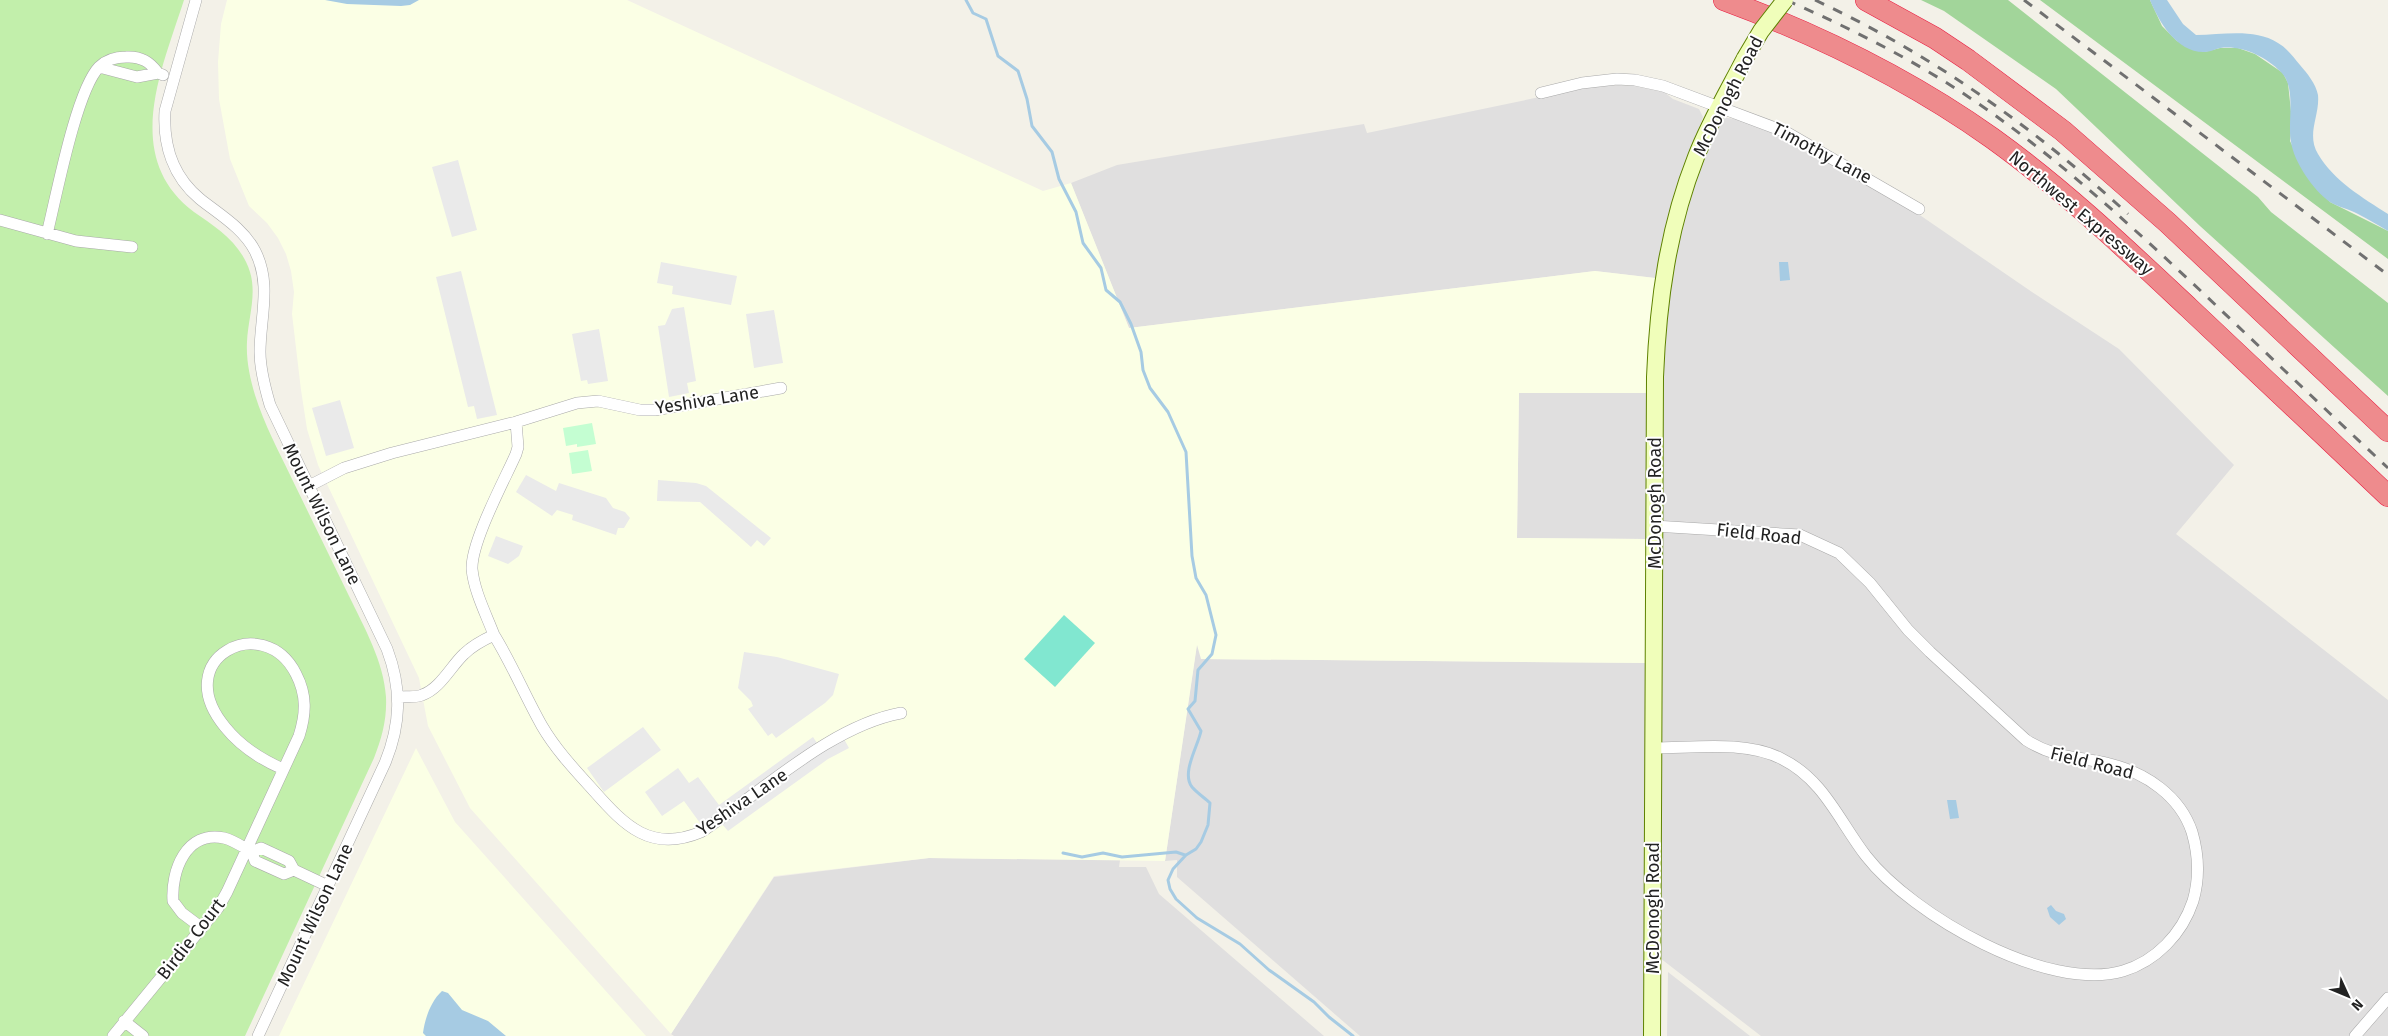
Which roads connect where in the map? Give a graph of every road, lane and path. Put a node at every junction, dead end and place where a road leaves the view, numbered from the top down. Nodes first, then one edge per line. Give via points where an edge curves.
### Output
1 (196, 0) edge
2 (1724, 0) edge
3 (1785, 0) edge
4 (1866, 0) edge
5 (98, 68) junction
6 (158, 73) junction
7 (173, 78) junction
8 (1541, 93) dead end
9 (1720, 107) junction
10 (1919, 209) dead end
11 (0, 220) edge
12 (47, 234) junction
13 (132, 247) dead end
14 (781, 388) dead end
15 (516, 422) junction
16 (2388, 431) edge
17 (309, 486) junction
18 (2388, 496) edge
19 (1654, 526) junction
20 (494, 635) junction
21 (399, 697) junction
22 (900, 713) dead end
23 (1654, 748) junction
24 (283, 769) junction
25 (249, 850) junction
26 (328, 886) junction
27 (202, 928) junction
28 (2388, 998) edge
29 (124, 1021) junction
30 (113, 1036) edge
31 (143, 1036) edge
32 (258, 1036) edge
33 (1652, 1036) edge
34 (2355, 1036) edge

1 - 7 street, Mount Wilson Lane
2 - 18 highway, Northwest Expressway via 1768,16 1875,66 1941,104 1992,139 2137,259
3 - 9 main road, McDonogh Road, bridge via 1744,58
4 - 16 highway via 1935,38 2063,131 2168,224
5 - 6 street via 137,77
5 - 6 street via 112,58 130,57 150,62
5 - 12 street via 85,91
6 - 7 street
7 - 17 street, Mount Wilson Lane via 164,126 169,155 188,187 240,230 256,253 264,284 260,355 263,378 270,405
8 - 9 street, Timothy Lane via 1582,83 1635,80 1663,86
9 - 10 street, Timothy Lane via 1786,132
9 - 19 main road, McDonogh Road via 1696,156 1664,268 1655,377
11 - 12 street
12 - 13 street via 76,241
14 - 15 street, Yeshiva Lane via 655,410 640,410 598,400 577,403
15 - 17 street, Yeshiva Lane via 344,468
15 - 20 street, Yeshiva Lane via 516,454 478,540 472,568 474,583
17 - 21 street, Mount Wilson Lane via 387,650
19 - 23 main road, McDonogh Road
19 - 23 street, Field Road via 1800,535 1839,553 1870,583 1930,652 2026,740 2061,756 2127,769 2162,789 2190,827 2197,854 2197,888 2174,936 2144,962 2098,976 2045,967 1970,936 1900,891 1866,856 1822,790 1781,758 1746,748
20 - 21 street via 464,654 426,693
20 - 22 street, Yeshiva Lane via 556,747 624,824 659,838 680,838 701,832 837,738 883,716
21 - 26 street, Mount Wilson Lane via 397,729 392,746
23 - 33 main road, McDonogh Road
24 - 24 street, Birdie Court via 305,717 300,684 290,663 268,648 254,644 232,648 212,665 207,686 210,705 242,745
24 - 25 street, Birdie Court
25 - 26 street via 255,861 284,874 294,870
25 - 27 street, Birdie Court via 227,892
25 - 27 street via 226,838 209,838 191,846 177,864 173,900 182,913
26 - 32 street, Mount Wilson Lane
27 - 29 street, Birdie Court
28 - 34 street
29 - 30 street, Birdie Court
29 - 31 street

